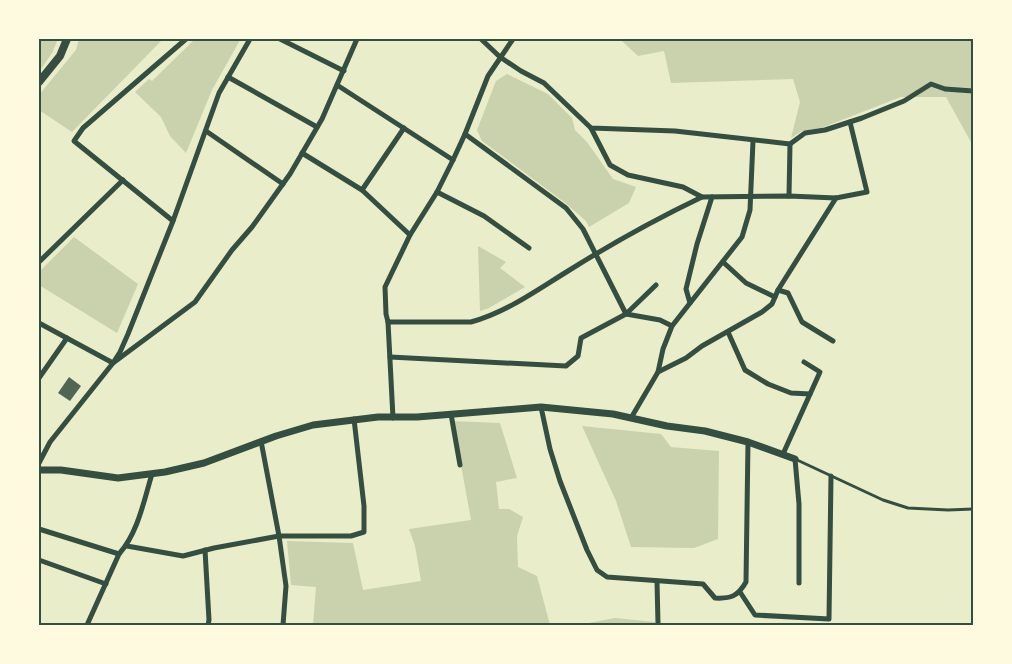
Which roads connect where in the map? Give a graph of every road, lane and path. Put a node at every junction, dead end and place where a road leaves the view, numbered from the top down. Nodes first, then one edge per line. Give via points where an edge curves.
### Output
1 (67, 39) edge
2 (186, 39) edge
3 (250, 39) edge
4 (280, 39) edge
5 (357, 39) edge
6 (481, 39) edge
7 (513, 39) edge
8 (500, 57) junction
9 (344, 71) junction
10 (228, 77) junction
11 (39, 82) edge
12 (338, 85) junction
13 (973, 91) edge
14 (850, 122) junction
15 (317, 127) junction
16 (404, 128) junction
17 (591, 128) junction
18 (206, 131) junction
19 (465, 134) junction
20 (753, 140) junction
21 (790, 144) junction
22 (302, 153) junction
23 (454, 160) junction
24 (123, 180) junction
25 (282, 184) junction
26 (362, 190) junction
27 (437, 192) junction
28 (712, 196) junction
29 (751, 196) junction
30 (789, 196) junction
31 (702, 197) junction
32 (836, 198) junction
33 (173, 221) junction
34 (410, 235) junction
35 (529, 248) dead end
36 (597, 254) junction
37 (39, 262) edge
38 (723, 262) junction
39 (656, 285) dead end
40 (778, 290) junction
41 (775, 297) junction
42 (690, 303) junction
43 (626, 314) junction
44 (388, 322) junction
45 (39, 323) edge
46 (672, 326) junction
47 (728, 332) junction
48 (66, 338) junction
49 (833, 340) dead end
50 (390, 357) junction
51 (804, 362) dead end
52 (113, 363) junction
53 (658, 372) junction
54 (39, 378) edge
55 (810, 394) junction
56 (541, 407) junction
57 (450, 414) junction
58 (393, 418) junction
59 (631, 418) junction
60 (354, 419) junction
61 (261, 441) junction
62 (748, 442) junction
63 (783, 454) junction
64 (795, 459) junction
65 (39, 464) edge
66 (460, 465) dead end
67 (39, 470) edge
68 (152, 474) junction
69 (831, 476) junction
70 (973, 509) edge
71 (39, 529) edge
72 (279, 536) junction
73 (127, 546) junction
74 (205, 550) junction
75 (119, 554) junction
76 (39, 560) edge
77 (657, 581) junction
78 (800, 583) dead end
79 (106, 584) junction
80 (740, 592) junction
81 (658, 624) dead end
82 (87, 625) edge
83 (208, 625) edge
84 (284, 625) edge

1 - 11 main road via 60,56
2 - 24 street via 83,128 74,141
3 - 10 street
4 - 9 street
5 - 9 street
6 - 8 street
7 - 8 street
8 - 17 street via 544,84
8 - 19 street via 488,76
9 - 12 street
10 - 15 street
10 - 18 street
12 - 15 street
12 - 16 street
13 - 14 street via 945,89 931,84 904,101
14 - 21 street via 805,133
14 - 32 street via 867,192
15 - 22 street
16 - 23 street
16 - 26 street
17 - 20 street
17 - 31 street via 610,164 628,175 684,187
18 - 25 street
18 - 33 street
19 - 23 street
19 - 36 street via 566,208 583,228
20 - 21 street
20 - 29 street
21 - 30 street
22 - 25 street
22 - 26 street
23 - 27 street
24 - 33 street
24 - 37 street
25 - 52 street via 195,302
26 - 34 street
27 - 34 street
27 - 35 street via 484,216
28 - 29 street
28 - 31 street
28 - 42 street via 686,289
29 - 30 street
29 - 38 street via 742,237
30 - 32 street
31 - 36 street
32 - 40 street
33 - 52 street via 128,334
34 - 44 street via 384,287
36 - 43 street
36 - 44 street via 520,302 471,322
38 - 41 street via 746,283
38 - 42 street
39 - 43 street
40 - 41 street
40 - 49 street via 788,293 802,322
41 - 47 street via 762,312
42 - 46 street
43 - 46 street via 660,320
43 - 50 street via 581,338 578,356 566,366
44 - 50 street
45 - 48 street
46 - 53 street
47 - 53 street
47 - 55 street via 745,370 791,393
48 - 52 street
48 - 54 street
50 - 58 street
51 - 55 street via 820,372
52 - 65 street via 50,442
53 - 59 street
55 - 63 street
56 - 57 street
56 - 59 street
56 - 77 street via 560,481 596,570 607,577
57 - 58 street
57 - 66 street
58 - 60 street
59 - 62 street
60 - 61 street via 313,425
60 - 72 street via 364,532 351,536
61 - 68 street via 204,463
61 - 72 street
62 - 63 street
62 - 80 street via 746,582
63 - 64 street
64 - 69 lane
64 - 78 street via 800,504
67 - 68 street via 118,478
68 - 73 street
69 - 70 lane via 908,508
69 - 80 street via 829,619 755,615
71 - 75 street
72 - 74 street
72 - 84 street via 286,586
73 - 74 street via 183,556
73 - 75 street
74 - 83 street
75 - 79 street
76 - 79 street
77 - 80 street via 703,584 715,598 727,599
77 - 81 street
79 - 82 street

